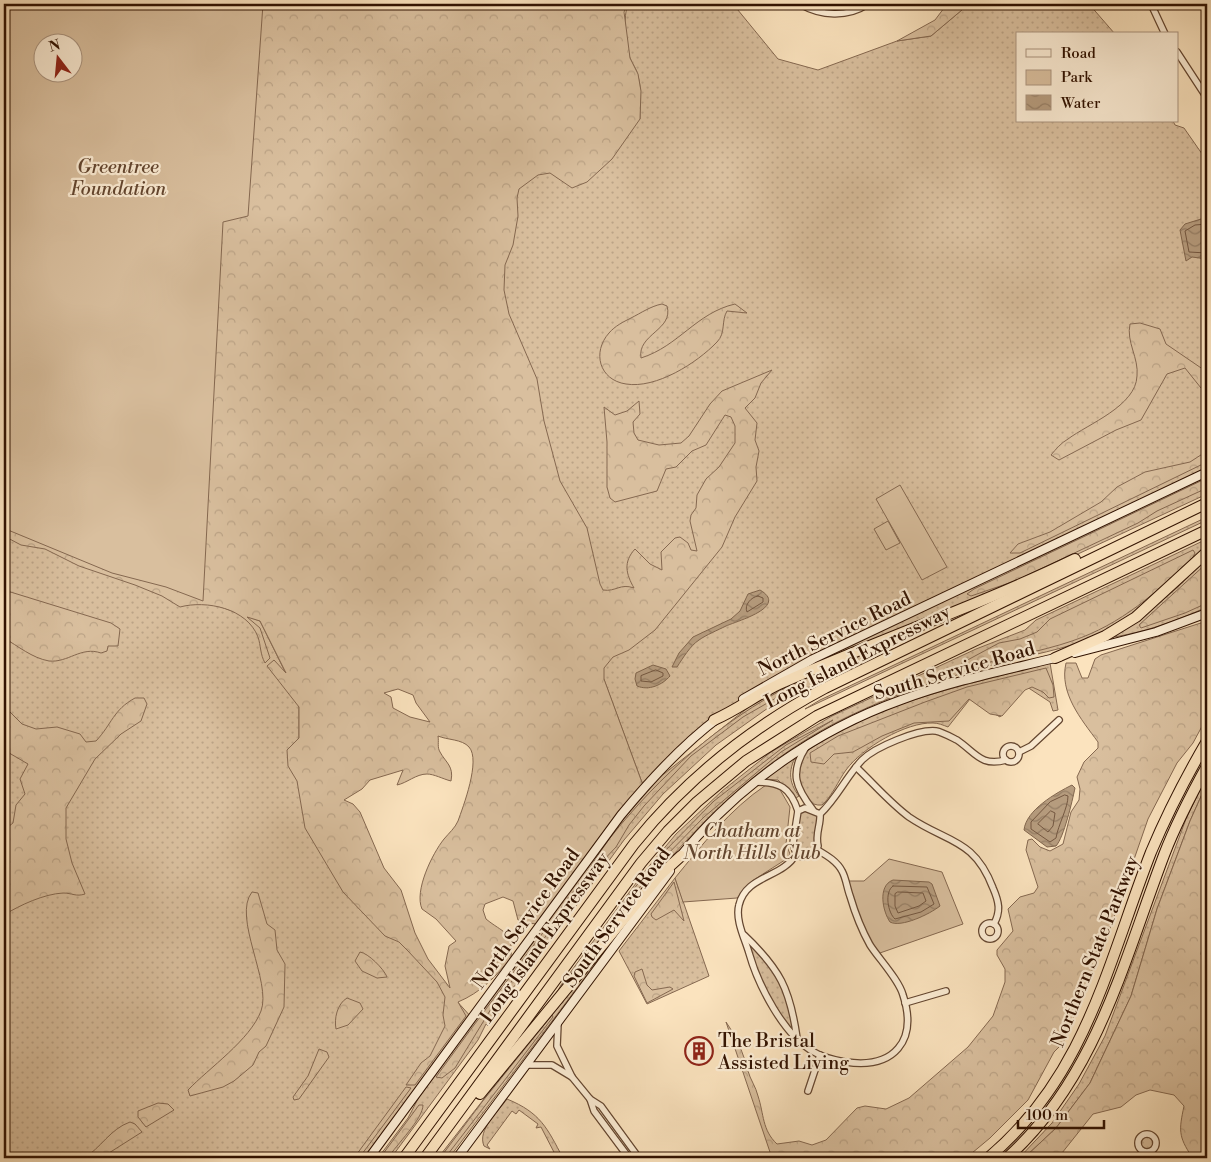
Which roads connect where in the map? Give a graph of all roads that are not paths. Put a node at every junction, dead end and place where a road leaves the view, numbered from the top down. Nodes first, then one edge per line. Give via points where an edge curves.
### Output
1 (800, 4) edge
2 (868, 4) edge
3 (1151, 4) edge
4 (1164, 32) edge
5 (1178, 54) edge
6 (1207, 98) edge
7 (1207, 472) edge
8 (1207, 503) edge
9 (1207, 530) edge
10 (1130, 540) junction
11 (1207, 552) edge
12 (1207, 613) edge
13 (1055, 658) junction
14 (714, 720) junction
15 (1059, 720) dead end
16 (1207, 741) edge
17 (807, 745) junction
18 (1019, 752) junction
19 (1006, 760) junction
20 (1207, 766) edge
21 (856, 767) junction
22 (755, 782) junction
23 (813, 810) junction
24 (798, 811) junction
25 (820, 814) junction
26 (816, 849) junction
27 (796, 854) junction
28 (681, 856) junction
29 (994, 924) dead end
30 (743, 934) junction
31 (946, 991) dead end
32 (906, 1003) junction
33 (558, 1023) junction
34 (797, 1038) junction
35 (820, 1055) junction
36 (528, 1065) junction
37 (572, 1077) junction
38 (808, 1091) dead end
39 (590, 1099) junction
40 (462, 1109) junction
41 (1151, 1152) dead end
42 (369, 1158) edge
43 (404, 1158) edge
44 (425, 1158) edge
45 (457, 1158) edge
46 (629, 1158) edge
47 (639, 1158) edge
48 (988, 1158) edge
49 (1007, 1158) edge
50 (1153, 1158) edge

1 - 2 street via 816,13 839,14
3 - 4 street
5 - 6 street
7 - 14 main road, North Service Road via 806,662
8 - 10 highway, Long Island Expressway
9 - 40 highway, Long Island Expressway via 829,710 780,737 746,761 697,802 654,847
10 - 14 highway via 1111,542 1007,591 783,682
10 - 43 highway, Long Island Expressway via 807,698 753,730 704,768 634,844
11 - 13 highway via 1136,617 1112,632
12 - 13 main road, South Service Road via 1156,632
13 - 17 main road, South Service Road via 902,699
14 - 42 main road, North Service Road via 658,773 622,815
15 - 18 street via 1032,746
16 - 48 highway, Northern State Parkway via 1160,832 1092,1014 1076,1048 1043,1101
17 - 22 main road, South Service Road
17 - 23 street via 796,764 796,782
18 - 19 street via 1016,761
18 - 19 street via 1008,748 1004,754
19 - 21 street via 996,763 982,760 956,739 936,731 920,732 893,742 864,758
20 - 49 highway, Northern State Parkway via 1165,853 1087,1055 1053,1108
21 - 25 street via 834,801
21 - 29 street via 908,816 968,849 986,870 1000,908
22 - 24 street via 781,785
22 - 28 main road, South Service Road via 716,817
23 - 24 street via 805,808
23 - 25 street
24 - 27 street via 793,843
25 - 26 street
26 - 27 street via 809,856
26 - 32 street via 830,857 842,871 859,923 903,992
27 - 30 street via 786,865 752,884 744,893 739,906
28 - 33 main road, South Service Road
28 - 40 highway via 659,876 478,1096
30 - 34 street via 766,996
30 - 34 street via 765,955 786,988
31 - 32 street
32 - 35 street via 908,1029 901,1045 889,1057 860,1064
33 - 36 main road, South Service Road
33 - 37 street via 557,1046
34 - 35 street
35 - 38 street
36 - 37 street via 552,1065
36 - 45 main road, South Service Road
37 - 39 street
39 - 46 street via 594,1112
39 - 47 street via 601,1106
40 - 44 highway, Long Island Expressway
41 - 50 street

